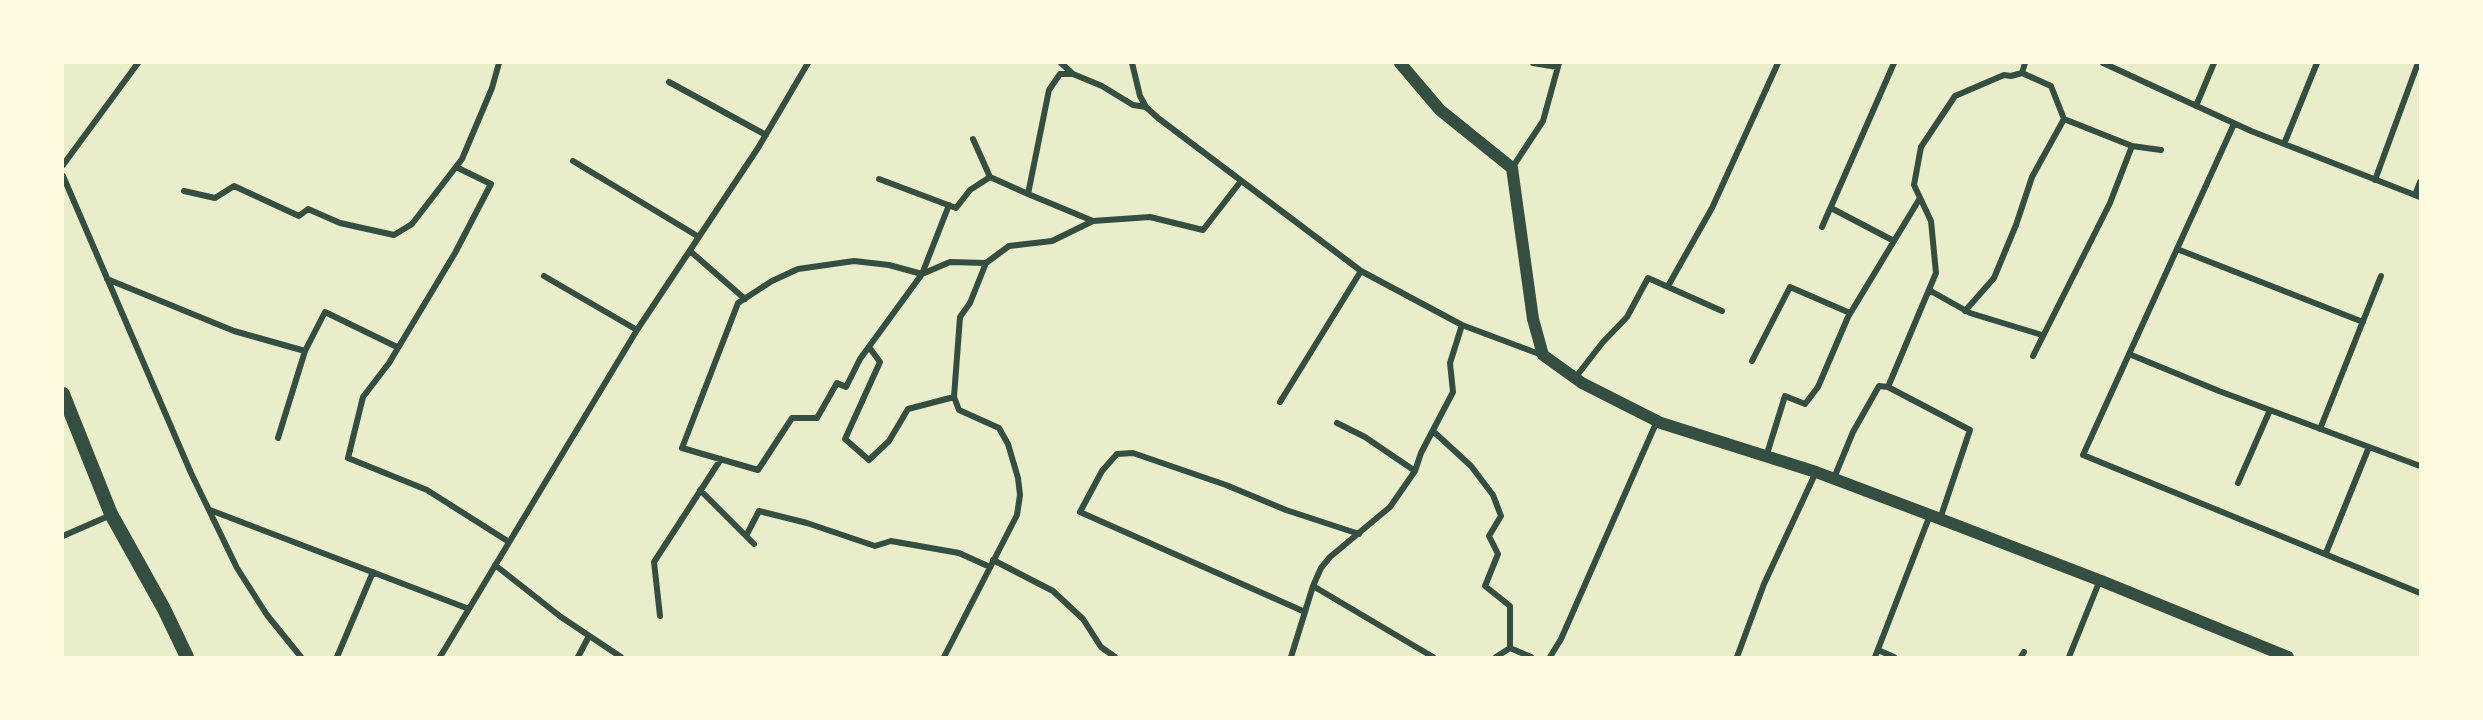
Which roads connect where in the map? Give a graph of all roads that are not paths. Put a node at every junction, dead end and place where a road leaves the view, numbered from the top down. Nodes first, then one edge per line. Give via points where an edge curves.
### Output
1 (138, 63) edge
2 (499, 63) edge
3 (808, 63) edge
4 (1061, 63) edge
5 (1132, 63) edge
6 (1400, 63) edge
7 (1533, 63) edge
8 (1778, 63) edge
9 (1894, 63) edge
10 (2025, 63) edge
11 (2214, 63) edge
12 (2317, 63) edge
13 (2418, 63) edge
14 (2106, 64) edge
15 (1558, 65) edge
16 (2022, 73) junction
17 (1073, 74) junction
18 (669, 82) dead end
19 (2196, 106) junction
20 (1146, 107) junction
21 (2064, 119) junction
22 (2235, 124) junction
23 (766, 135) junction
24 (973, 139) dead end
25 (2284, 144) junction
26 (2132, 146) junction
27 (2160, 150) dead end
28 (573, 161) dead end
29 (63, 165) edge
30 (456, 167) junction
31 (1512, 168) junction
32 (63, 176) edge
33 (990, 177) junction
34 (879, 179) dead end
35 (2375, 180) junction
36 (1240, 181) junction
37 (2420, 182) edge
38 (184, 191) dead end
39 (1028, 194) junction
40 (2417, 196) edge
41 (1920, 198) junction
42 (949, 205) junction
43 (1831, 208) junction
44 (1093, 220) junction
45 (1822, 227) dead end
46 (699, 237) junction
47 (1894, 241) junction
48 (2177, 249) junction
49 (690, 250) junction
50 (986, 263) junction
51 (1360, 271) junction
52 (922, 274) junction
53 (544, 276) dead end
54 (2381, 276) dead end
55 (107, 279) junction
56 (1668, 286) junction
57 (1929, 290) junction
58 (745, 299) junction
59 (1965, 310) junction
60 (1722, 312) dead end
61 (1850, 313) junction
62 (2362, 322) junction
63 (1462, 325) junction
64 (637, 330) junction
65 (2042, 335) junction
66 (398, 347) junction
67 (869, 347) junction
68 (305, 351) junction
69 (2129, 354) junction
70 (1543, 355) junction
71 (2033, 356) dead end
72 (1752, 361) dead end
73 (1575, 378) junction
74 (1888, 387) junction
75 (63, 394) edge
76 (954, 397) junction
77 (1280, 402) dead end
78 (2270, 410) junction
79 (1657, 421) junction
80 (1337, 423) dead end
81 (2320, 429) junction
82 (1433, 431) junction
83 (278, 438) dead end
84 (2369, 447) junction
85 (1766, 457) junction
86 (721, 459) junction
87 (2420, 466) edge
88 (1415, 471) junction
89 (1816, 472) junction
90 (1834, 479) junction
91 (2238, 483) dead end
92 (700, 490) junction
93 (210, 510) junction
94 (111, 514) junction
95 (1935, 517) junction
96 (1359, 534) junction
97 (63, 536) edge
98 (746, 536) junction
99 (510, 542) junction
100 (754, 544) dead end
101 (2326, 553) junction
102 (992, 564) junction
103 (495, 566) junction
104 (373, 572) junction
105 (2100, 580) junction
106 (1313, 586) junction
107 (2420, 593) edge
108 (469, 609) junction
109 (1305, 612) junction
110 (660, 616) dead end
111 (589, 636) junction
112 (1510, 648) junction
113 (1878, 650) junction
114 (187, 657) edge
115 (301, 657) edge
116 (337, 657) edge
117 (440, 657) edge
118 (578, 657) edge
119 (621, 657) edge
120 (944, 657) edge
121 (1115, 657) edge
122 (1292, 657) edge
123 (1432, 657) edge
124 (1496, 657) edge
125 (1531, 657) edge
126 (1550, 657) edge
127 (1737, 657) edge
128 (1875, 657) edge
129 (1894, 657) edge
130 (2070, 657) edge
131 (2288, 657) edge

1 - 29 street
2 - 30 street via 492,88
3 - 23 street
4 - 17 street
5 - 20 street
6 - 31 main road via 1440,110
7 - 15 street
8 - 56 street via 1712,208
9 - 43 street
10 - 16 street
11 - 19 street
12 - 25 street
13 - 35 street
14 - 19 street
15 - 31 street via 1543,121
16 - 21 street via 2051,86
16 - 41 street via 2004,75 1955,96 1921,147 1914,185
17 - 20 street via 1133,105
17 - 39 street via 1060,75 1049,90
18 - 23 street
19 - 22 street
20 - 36 street
21 - 26 street
21 - 59 street via 2032,177 1994,278
22 - 25 street
22 - 48 street
23 - 46 street
24 - 33 street
25 - 35 street
26 - 27 street
26 - 65 street via 2110,203
28 - 46 street
30 - 38 street via 412,224 394,235 340,223 308,209 298,216 234,186 215,198
30 - 66 street via 491,184
31 - 70 main road via 1533,320
32 - 55 street
33 - 39 street
33 - 42 street via 969,190 956,208
34 - 42 street
35 - 40 street
36 - 44 street via 1203,230 1150,217
36 - 51 street
37 - 40 street
39 - 44 street
41 - 47 street
41 - 57 street via 1931,221 1936,273
42 - 52 street
43 - 45 street
43 - 47 street
44 - 50 street via 1052,241 1009,246
46 - 49 street
47 - 61 street
48 - 62 street
48 - 69 street
49 - 58 street
49 - 64 street
50 - 52 street via 950,262
50 - 76 street via 960,317
51 - 63 street
51 - 77 street
52 - 58 street via 854,261 798,269
52 - 67 street
53 - 64 street
54 - 62 street
55 - 68 street via 234,331
55 - 93 street
56 - 60 street
56 - 73 street via 1648,278 1627,317
57 - 59 street
57 - 74 street
58 - 86 street via 738,303 682,448
59 - 65 street
61 - 72 street via 1790,286
61 - 85 street via 1818,387 1805,404 1785,396
62 - 81 street
63 - 70 street
63 - 82 street via 1450,363 1453,392
64 - 99 street
65 - 71 street
66 - 68 street via 324,312
66 - 99 street via 363,397 348,458 427,490
67 - 76 street via 880,362 845,439 869,460 889,441 908,409
67 - 86 street via 846,387 837,383 817,418 792,418 758,470
68 - 83 street
69 - 78 street
69 - 101 street via 2083,455
70 - 73 main road
73 - 79 main road
74 - 90 street via 1879,386 1852,432
74 - 95 street via 1970,430
75 - 94 main road
76 - 102 street via 959,410 999,428 1018,478 1017,515
78 - 81 street
78 - 91 street
79 - 85 main road
79 - 126 street
80 - 88 street
81 - 84 street
82 - 88 street
82 - 112 street via 1471,466 1493,495 1501,516 1489,536 1498,554 1485,586 1510,606
84 - 87 street
84 - 101 street
85 - 89 main road
86 - 92 street
88 - 96 street via 1390,507
89 - 90 main road
89 - 127 street via 1764,584
90 - 95 main road
92 - 98 street
92 - 110 street via 654,562
93 - 104 street
93 - 115 street via 237,568 267,615
94 - 97 street
94 - 114 main road
95 - 105 main road
95 - 113 street
96 - 106 street via 1330,557
96 - 109 street via 1133,453 1117,454 1102,471 1080,512
98 - 100 street
98 - 102 street via 759,511 875,546 891,541 959,553
99 - 103 street
101 - 107 street
102 - 120 street
102 - 121 street via 1053,591 1083,619 1101,647
103 - 108 street
103 - 111 street
104 - 108 street
104 - 116 street
105 - 130 street
105 - 131 main road
106 - 109 street
106 - 123 street
108 - 117 street
109 - 122 street
111 - 118 street
111 - 119 street
112 - 124 street
112 - 125 street
113 - 128 street
113 - 129 street

